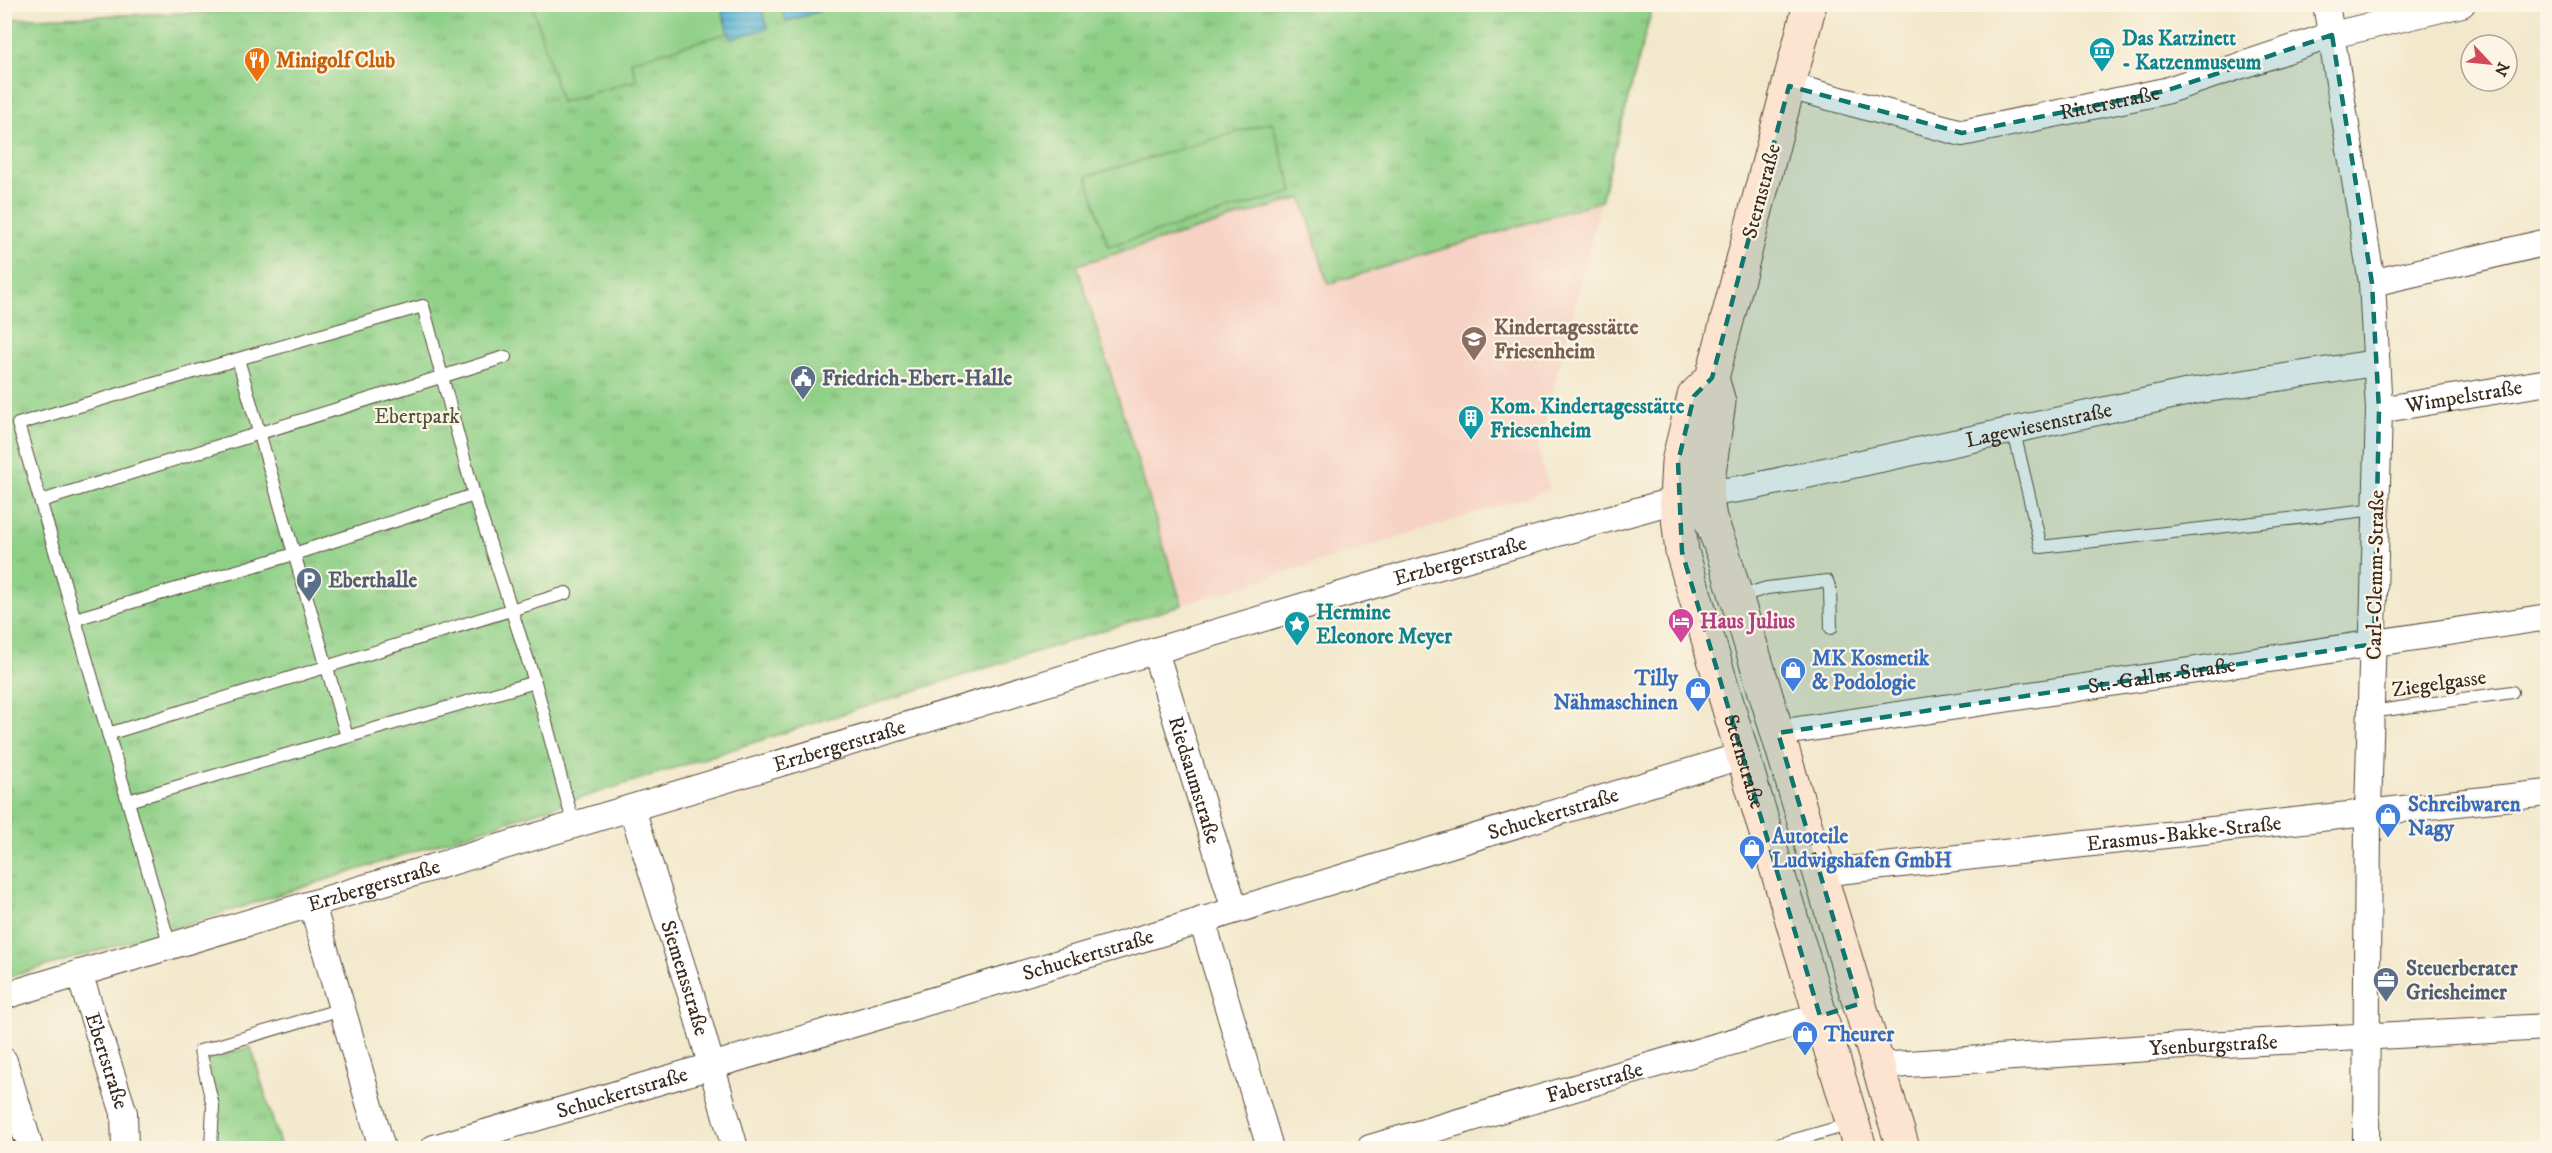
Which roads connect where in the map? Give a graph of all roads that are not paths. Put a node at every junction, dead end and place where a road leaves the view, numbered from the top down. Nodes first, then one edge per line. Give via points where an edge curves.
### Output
1 (1810, 4) edge
2 (2326, 4) edge
3 (2462, 4) edge
4 (2332, 35) junction
5 (1789, 86) junction
6 (2547, 242) edge
7 (2372, 283) junction
8 (506, 357) dead end
9 (238, 360) junction
10 (2375, 363) junction
11 (442, 377) junction
12 (2547, 382) edge
13 (2379, 410) junction
14 (2014, 432) junction
15 (260, 433) junction
16 (474, 495) junction
17 (1691, 497) junction
18 (41, 501) junction
19 (2377, 509) junction
20 (294, 554) junction
21 (566, 593) dead end
22 (1736, 597) junction
23 (511, 609) junction
24 (2547, 617) edge
25 (75, 619) junction
26 (1831, 628) dead end
27 (2374, 644) junction
28 (1155, 651) junction
29 (327, 666) junction
30 (535, 682) junction
31 (2512, 692) dead end
32 (2371, 712) junction
33 (1778, 733) junction
34 (108, 734) junction
35 (347, 737) junction
36 (1741, 756) junction
37 (2547, 793) edge
38 (128, 801) junction
39 (632, 809) junction
40 (2368, 813) junction
41 (574, 826) junction
42 (1820, 873) junction
43 (312, 904) junction
44 (1235, 910) junction
45 (1202, 920) junction
46 (170, 946) junction
47 (79, 973) junction
48 (4, 996) edge
49 (1859, 1004) junction
50 (342, 1010) junction
51 (1820, 1016) junction
52 (2547, 1027) edge
53 (2368, 1037) junction
54 (4, 1061) edge
55 (710, 1065) junction
56 (1878, 1066) junction
57 (9, 1093) edge
58 (1856, 1136) edge
59 (1809, 1143) edge
60 (30, 1149) edge
61 (125, 1149) edge
62 (211, 1149) edge
63 (382, 1149) edge
64 (434, 1149) edge
65 (735, 1149) edge
66 (1269, 1149) edge
67 (1370, 1149) edge
68 (1767, 1149) edge
69 (1903, 1149) edge
70 (2366, 1149) edge

1 - 5 main road, Sternstraße
2 - 4 street, Carl-Clemm-Straße
3 - 4 street, Ritterstraße
4 - 5 street, Ritterstraße via 2165,91 1962,133
4 - 7 street, Carl-Clemm-Straße
5 - 17 main road, Sternstraße via 1712,378 1694,396 1678,462
6 - 7 street
7 - 10 street, Carl-Clemm-Straße
8 - 11 lane
9 - 11 lane via 423,306
9 - 15 lane
9 - 18 lane via 18,424
10 - 13 street, Carl-Clemm-Straße
10 - 14 street, Lagewiesenstraße via 2194,392
11 - 15 lane
11 - 16 lane
12 - 13 street, Wimpelstraße
13 - 19 street, Carl-Clemm-Straße
14 - 17 street, Lagewiesenstraße
14 - 19 lane via 2041,547
15 - 18 lane
15 - 20 lane
16 - 20 lane
16 - 23 lane
17 - 22 main road, Sternstraße via 1710,518
17 - 28 street, Erzbergerstraße via 1415,573
17 - 36 main road, Sternstraße via 1682,552
18 - 25 lane
19 - 27 street, Carl-Clemm-Straße
20 - 25 lane
20 - 29 lane
21 - 23 lane
22 - 26 lane via 1767,588 1827,581
22 - 33 main road, Sternstraße
23 - 29 lane
23 - 30 lane
24 - 27 street, St.-Gallus-Straße
25 - 34 lane
27 - 32 street, Carl-Clemm-Straße
27 - 33 street, St.-Gallus-Straße
28 - 39 street, Erzbergerstraße
28 - 44 street, Riedsaumstraße
29 - 34 lane
29 - 35 lane
30 - 35 lane
30 - 41 lane
31 - 32 lane, Ziegelgasse
32 - 40 street, Carl-Clemm-Straße
33 - 36 main road
33 - 42 main road, Sternstraße
34 - 38 lane
35 - 38 lane
36 - 44 street, Schuckertstraße
36 - 51 main road, Sternstraße
37 - 40 street, Erasmus-Bakke-Straße
38 - 46 lane
39 - 41 street, Erzbergerstraße
39 - 55 street, Siemensstraße
40 - 42 street, Erasmus-Bakke-Straße
40 - 53 street, Carl-Clemm-Straße
41 - 43 street, Erzbergerstraße
42 - 49 main road, Sternstraße
43 - 46 street, Erzbergerstraße
43 - 50 street
44 - 45 street, Schuckertstraße
45 - 55 street, Schuckertstraße
45 - 66 street
46 - 47 street, Erzbergerstraße
47 - 48 street, Erzbergerstraße
47 - 61 street, Ebertstraße via 124,1113
49 - 51 main road
49 - 56 main road, Sternstraße
50 - 62 lane via 200,1051 213,1106
50 - 63 street
51 - 58 main road, Sternstraße
51 - 67 street, Faberstraße
52 - 53 street, Ysenburgstraße
53 - 56 street, Ysenburgstraße
53 - 70 street, Carl-Clemm-Straße
54 - 57 street
55 - 64 street, Schuckertstraße
55 - 65 street, Siemensstraße
56 - 69 main road, Sternstraße
57 - 60 street
58 - 59 lane
59 - 68 lane

